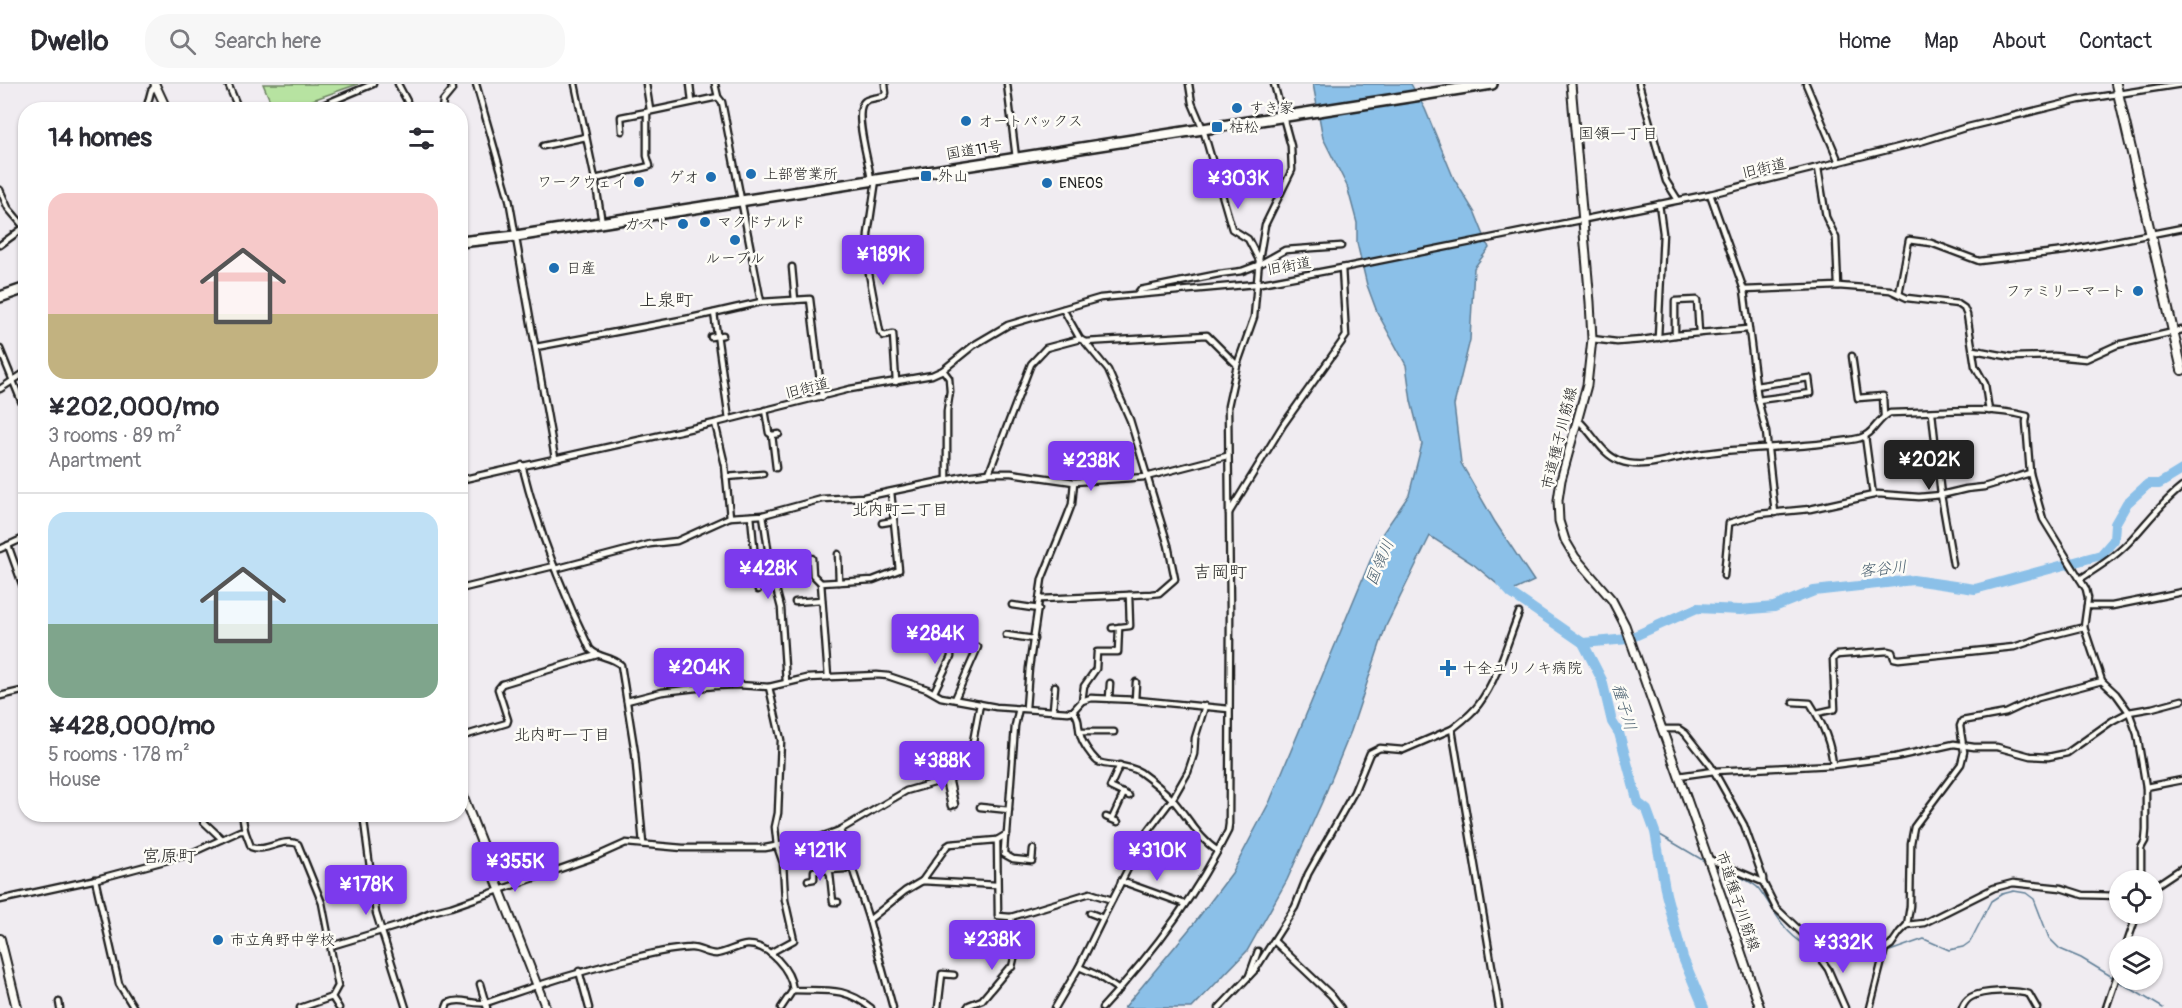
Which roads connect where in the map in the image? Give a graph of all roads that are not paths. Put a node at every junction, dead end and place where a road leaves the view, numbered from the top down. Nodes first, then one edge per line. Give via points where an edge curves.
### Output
1 (156, 84) edge
2 (228, 84) edge
3 (373, 84) edge
4 (398, 84) edge
5 (451, 84) edge
6 (476, 84) edge
7 (575, 84) edge
8 (646, 84) edge
9 (690, 84) edge
10 (716, 84) edge
11 (885, 84) edge
12 (1007, 84) edge
13 (1189, 84) edge
14 (1274, 84) edge
15 (1492, 84) edge
16 (1571, 84) edge
17 (1639, 84) edge
18 (1806, 84) edge
19 (2116, 84) edge
20 (2182, 84) edge
21 (1435, 90) edge
22 (2118, 94) junction
23 (718, 97) junction
24 (407, 100) dead end
25 (148, 102) edge
26 (164, 102) edge
27 (236, 102) edge
28 (332, 102) edge
29 (443, 102) edge
30 (692, 102) junction
31 (648, 111) junction
32 (1287, 116) junction
33 (1203, 129) junction
34 (622, 131) dead end
35 (586, 137) junction
36 (543, 146) dead end
37 (1016, 158) junction
38 (1839, 162) junction
39 (1818, 168) junction
40 (595, 178) junction
41 (873, 181) junction
42 (0, 190) edge
43 (1710, 194) junction
44 (741, 200) junction
45 (1678, 200) junction
46 (1659, 204) junction
47 (18, 219) edge
48 (1583, 220) junction
49 (602, 223) junction
50 (2182, 228) edge
51 (18, 232) edge
52 (2151, 234) junction
53 (516, 236) junction
54 (468, 241) edge
55 (0, 244) edge
56 (1341, 246) dead end
57 (1258, 263) junction
58 (792, 267) dead end
59 (1345, 268) junction
60 (1256, 284) junction
61 (1838, 286) junction
62 (1744, 290) junction
63 (18, 291) edge
64 (1137, 294) junction
65 (1899, 294) junction
66 (0, 297) edge
67 (795, 300) junction
68 (761, 302) junction
69 (1063, 309) junction
70 (714, 313) junction
71 (1748, 329) junction
72 (2178, 331) edge
73 (1699, 333) junction
74 (1675, 335) junction
75 (1658, 338) junction
76 (1592, 339) junction
77 (1083, 341) junction
78 (536, 347) junction
79 (0, 349) edge
80 (1974, 350) junction
81 (1852, 356) dead end
82 (1237, 365) junction
83 (943, 370) junction
84 (2182, 370) edge
85 (18, 378) edge
86 (12, 382) junction
87 (896, 382) junction
88 (1756, 386) junction
89 (0, 389) edge
90 (18, 395) edge
91 (822, 397) junction
92 (1758, 400) junction
93 (765, 410) junction
94 (1989, 411) junction
95 (1932, 413) junction
96 (1884, 416) junction
97 (729, 419) junction
98 (1578, 420) junction
99 (715, 423) junction
100 (779, 434) dead end
101 (772, 435) junction
102 (1865, 436) junction
103 (1767, 449) junction
104 (1227, 456) junction
105 (555, 458) junction
106 (782, 461) dead end
107 (522, 465) junction
108 (989, 473) junction
109 (2030, 473) junction
110 (763, 474) dead end
111 (726, 477) junction
112 (1146, 477) junction
113 (468, 478) edge
114 (947, 480) junction
115 (1074, 482) junction
116 (2182, 488) edge
117 (891, 492) junction
118 (1873, 495) junction
119 (1941, 495) junction
120 (1229, 513) junction
121 (1775, 513) junction
122 (764, 515) junction
123 (751, 516) junction
124 (730, 517) junction
125 (894, 521) junction
126 (882, 523) dead end
127 (18, 541) edge
128 (8, 545) junction
129 (0, 549) edge
130 (838, 554) dead end
131 (812, 558) dead end
132 (1953, 564) dead end
133 (554, 568) junction
134 (18, 573) edge
135 (1724, 576) dead end
136 (2079, 578) junction
137 (839, 582) junction
138 (821, 583) junction
139 (468, 587) edge
140 (758, 590) dead end
141 (2182, 592) edge
142 (1129, 595) junction
143 (1041, 599) junction
144 (822, 600) junction
145 (795, 602) dead end
146 (1012, 605) dead end
147 (2087, 606) junction
148 (1039, 609) junction
149 (1519, 613) dead end
150 (1119, 627) junction
151 (2084, 627) junction
152 (1112, 628) dead end
153 (944, 633) dead end
154 (1006, 635) dead end
155 (1034, 639) junction
156 (978, 647) dead end
157 (597, 655) junction
158 (828, 677) junction
159 (2102, 681) junction
160 (786, 682) junction
161 (1136, 682) dead end
162 (1110, 683) dead end
163 (1055, 686) dead end
164 (769, 687) junction
165 (18, 692) edge
166 (934, 693) junction
167 (0, 696) edge
168 (955, 699) junction
169 (1109, 699) junction
170 (1136, 700) junction
171 (2182, 700) edge
172 (627, 701) junction
173 (1082, 701) junction
174 (1793, 702) dead end
175 (980, 704) junction
176 (1205, 706) junction
177 (1019, 708) junction
178 (1026, 708) junction
179 (1229, 709) junction
180 (1053, 710) junction
181 (1073, 711) junction
182 (2129, 712) junction
183 (1817, 713) junction
184 (1452, 729) junction
185 (1661, 729) junction
186 (1080, 732) junction
187 (1114, 732) dead end
188 (468, 735) edge
189 (1963, 746) junction
190 (1120, 765) junction
191 (1833, 765) junction
192 (1714, 771) junction
193 (1678, 776) junction
194 (947, 779) junction
195 (2182, 780) edge
196 (2146, 787) junction
197 (1124, 793) junction
198 (1129, 796) dead end
199 (1172, 800) junction
200 (953, 805) dead end
201 (980, 807) dead end
202 (468, 808) edge
203 (1009, 810) junction
204 (1106, 817) dead end
205 (204, 822) edge
206 (244, 822) edge
207 (364, 822) edge
208 (840, 830) junction
209 (245, 831) junction
210 (1005, 837) junction
211 (818, 838) junction
212 (222, 839) junction
213 (997, 840) junction
214 (643, 844) junction
215 (777, 846) junction
216 (1033, 849) dead end
217 (1218, 851) junction
218 (1709, 859) junction
219 (851, 865) junction
220 (2182, 868) edge
221 (828, 870) junction
222 (2141, 870) edge
223 (94, 879) junction
224 (808, 880) dead end
225 (2163, 880) edge
226 (922, 881) junction
227 (1121, 881) junction
228 (1762, 882) junction
229 (998, 885) junction
230 (500, 890) junction
231 (2109, 896) edge
232 (0, 900) edge
233 (1112, 900) junction
234 (838, 902) dead end
235 (1185, 904) junction
236 (1090, 913) dead end
237 (1011, 917) junction
238 (1103, 918) junction
239 (869, 920) junction
240 (1908, 926) junction
241 (381, 931) junction
242 (0, 939) edge
243 (1274, 941) junction
244 (331, 946) junction
245 (1816, 949) junction
246 (1885, 949) junction
247 (1258, 951) dead end
248 (770, 953) junction
249 (1079, 967) junction
250 (579, 972) junction
251 (954, 975) dead end
252 (1249, 976) junction
253 (480, 984) dead end
254 (538, 985) junction
255 (793, 990) junction
256 (1119, 990) junction
257 (2112, 990) edge
258 (332, 996) junction
259 (486, 1006) edge
260 (17, 1008) edge
261 (134, 1008) edge
262 (300, 1008) edge
263 (339, 1008) edge
264 (406, 1008) edge
265 (446, 1008) edge
266 (546, 1008) edge
267 (589, 1008) edge
268 (781, 1008) edge
269 (872, 1008) edge
270 (893, 1008) edge
271 (938, 1008) edge
272 (967, 1008) edge
273 (1055, 1008) edge
274 (1102, 1008) edge
275 (1220, 1008) edge
276 (1341, 1008) edge
277 (1499, 1008) edge
278 (1760, 1008) edge
279 (1845, 1008) edge
280 (1870, 1008) edge
281 (1962, 1008) edge
282 (2037, 1008) edge
283 (2106, 1008) edge

1 - 25 street
1 - 26 street
2 - 27 street
3 - 28 street
4 - 24 street
5 - 29 street via 452,90
6 - 53 street
7 - 35 street
8 - 31 street
9 - 30 street
10 - 23 street
11 - 41 street via 884,96 867,100 861,108 860,126
12 - 37 street
13 - 33 street
14 - 32 street
15 - 21 highway, 国道11号
16 - 48 street, 市道種子川筋線
17 - 45 street via 1666,181
18 - 38 street
19 - 22 main road
20 - 22 street, 旧街道
21 - 32 highway, 国道11号
22 - 38 street, 旧街道 via 1964,128
22 - 52 main road
23 - 30 street
23 - 44 street
30 - 31 street
31 - 34 street via 621,117
31 - 40 street via 650,166
32 - 33 highway, 国道11号
32 - 57 street via 1292,170 1265,225
33 - 37 highway, 国道11号
33 - 57 street via 1232,229 1248,239
35 - 36 street
35 - 40 street
37 - 41 highway, 国道11号
38 - 39 street, 旧街道
39 - 43 street, 旧街道
39 - 61 street via 1826,217 1836,238
40 - 49 street
41 - 44 highway, 国道11号
41 - 87 street via 867,263 880,332 884,336 893,334
42 - 47 street
43 - 45 street, 旧街道
43 - 62 street
44 - 49 highway, 国道11号
44 - 68 street
45 - 46 street, 旧街道
46 - 48 street, 旧街道
46 - 75 street via 1663,233
48 - 59 street, 旧街道
48 - 76 street, 市道種子川筋線
49 - 53 highway, 国道11号
50 - 52 street
51 - 55 street
52 - 65 street via 2065,251 1979,261 1931,243 1909,240
52 - 72 main road
53 - 54 highway, 国道11号
53 - 78 street
56 - 57 street via 1285,249
57 - 60 street
57 - 64 street via 1242,271 1140,290
58 - 67 street
59 - 60 street, 旧街道
59 - 120 street via 1346,336 1283,425
60 - 64 street, 旧街道
60 - 82 street via 1254,317
61 - 62 street
61 - 65 street
62 - 71 street
63 - 66 highway
64 - 69 street, 旧街道 via 1100,298
65 - 80 street via 1947,301 1964,308
67 - 68 street
67 - 91 street via 810,299
68 - 70 street
69 - 77 street
69 - 83 street, 旧街道 via 1008,325
70 - 78 street
70 - 97 street
71 - 73 street
71 - 88 street
72 - 80 street via 2117,345 2086,359 2012,357
72 - 84 main road
73 - 74 street
73 - 74 street via 1697,300 1675,301
74 - 75 street
75 - 76 street via 1617,342
76 - 98 street, 市道種子川筋線
77 - 82 street via 1207,335
77 - 108 street via 1046,348 1031,363
77 - 112 street via 1108,370 1130,420
78 - 105 street
79 - 86 street
80 - 94 street
81 - 96 street via 1858,398 1883,396
82 - 104 street via 1228,406
83 - 87 street, 旧街道
83 - 114 street via 949,378 950,391
85 - 86 street
86 - 89 street
86 - 90 street
87 - 91 street, 旧街道
88 - 92 street
88 - 92 street via 1809,378 1811,393
91 - 93 street, 旧街道
92 - 103 street
93 - 97 street, 旧街道
93 - 101 street
94 - 95 street
94 - 109 street via 2027,416
95 - 96 street
95 - 119 street
96 - 102 street
97 - 99 street, 旧街道
98 - 103 street via 1606,453 1635,464 1714,451
98 - 185 street, 市道種子川筋線 via 1561,480 1559,521 1575,557 1612,600 1625,625
99 - 105 street, 旧街道
99 - 111 street
100 - 101 street
101 - 106 street via 776,465
102 - 103 street
102 - 118 street
103 - 121 street
104 - 112 street
104 - 120 street
105 - 107 street, 旧街道
107 - 113 street, 旧街道
107 - 133 street
108 - 114 street
108 - 115 street
109 - 119 street
109 - 136 street via 2043,519
110 - 111 street
111 - 124 street
112 - 115 street
112 - 142 street via 1175,579 1160,593
114 - 117 street
115 - 143 street via 1070,510 1045,569
116 - 136 street via 2115,555
117 - 122 street via 822,499
117 - 125 street
118 - 119 street
118 - 121 street
119 - 132 street
120 - 179 street
121 - 135 street via 1729,523
122 - 123 street
122 - 160 street via 771,569 782,608
123 - 124 street
123 - 140 street
124 - 133 street via 677,541
125 - 126 street
125 - 137 street via 899,570 873,580
127 - 128 street
128 - 129 street
128 - 134 street
130 - 137 street
131 - 138 street via 813,575
133 - 139 street
133 - 157 street via 576,621
136 - 147 street via 2086,589
137 - 138 street
138 - 144 street
141 - 147 street via 2112,606
142 - 143 street
142 - 150 street via 1130,626
143 - 148 street
144 - 145 street
144 - 158 street
146 - 148 street
147 - 151 street
148 - 155 street
149 - 184 street via 1479,703
150 - 152 street
150 - 173 street via 1118,652 1097,652 1096,669 1084,686
151 - 159 street
151 - 183 street via 2014,647 1899,659 1888,651 1837,656 1833,659 1835,709
153 - 166 street via 951,640 951,657
154 - 155 street
155 - 178 street
156 - 168 street
157 - 172 street via 621,665
157 - 188 street via 502,684 498,688 507,723
158 - 160 street
158 - 166 street via 888,676
159 - 182 street
159 - 189 street via 2038,698 2006,713 1962,721
160 - 164 street
161 - 170 street
162 - 169 street
163 - 180 street
164 - 172 street via 714,686
164 - 215 street via 781,740
165 - 167 street
166 - 168 street
168 - 175 street
169 - 170 street
169 - 173 street
170 - 176 street
171 - 182 street
172 - 214 street
173 - 181 street
174 - 183 street via 1810,703
175 - 177 street
175 - 194 street via 968,764 962,772
176 - 179 street
176 - 199 street via 1188,772
177 - 178 street
177 - 203 street
178 - 180 street
179 - 217 street via 1229,824
180 - 181 street
181 - 186 street
182 - 189 street via 2059,756 2048,758 1997,747
182 - 196 street
183 - 191 street via 1831,746
184 - 243 street via 1403,750 1380,748 1370,753 1354,792
184 - 277 street
185 - 192 street via 1685,733
185 - 193 street, 市道種子川筋線
186 - 187 street
186 - 190 street via 1096,761
189 - 191 street via 1938,746 1895,757
189 - 240 street via 1961,764 1914,827
190 - 197 street via 1110,787
190 - 199 street via 1137,770
191 - 192 street
192 - 193 street
192 - 228 street via 1744,825
193 - 218 street, 市道種子川筋線
194 - 200 street
194 - 208 street via 906,791
195 - 196 street
196 - 222 street
197 - 198 street
197 - 204 street via 1115,820
199 - 217 street via 1193,828
199 - 227 street via 1145,835
201 - 203 street
202 - 230 street
203 - 210 street
205 - 212 street
206 - 209 street
207 - 241 street
208 - 211 street
208 - 219 street
209 - 212 street
209 - 244 street via 251,847 258,849 290,841 298,844 322,903
210 - 213 street
210 - 216 street via 1004,854 1014,860 1018,857 1032,861
211 - 215 street
211 - 221 street
212 - 223 street via 187,855
213 - 226 street via 950,844
213 - 229 street
214 - 215 street via 683,848
214 - 230 street via 626,843
215 - 248 street via 794,940
217 - 235 street
218 - 228 street
218 - 278 street, 市道種子川筋線
219 - 221 street
219 - 239 street
220 - 225 street
221 - 224 street via 814,871 814,879
221 - 234 street via 833,902
223 - 232 street
223 - 261 street via 119,984
226 - 229 street
226 - 239 street
227 - 233 street
227 - 235 street
228 - 245 street via 1776,908
229 - 237 street via 998,916
230 - 241 street
230 - 254 street
231 - 240 street via 2013,883
233 - 237 street via 1090,893
233 - 238 street
235 - 256 street
236 - 238 street
237 - 272 street via 1015,954 1012,968 982,1000
238 - 249 street
239 - 270 street
240 - 246 street
241 - 244 street
241 - 264 street
242 - 260 main road
243 - 252 street
243 - 276 street
244 - 258 street via 338,986
245 - 246 street via 1842,953
245 - 279 street
246 - 280 street
247 - 252 street
248 - 250 street via 747,945 718,954 704,954 691,948
248 - 255 street via 789,974
249 - 256 street
249 - 273 street
250 - 254 street
250 - 267 street via 582,996
251 - 271 street via 942,974
252 - 275 street
253 - 259 street
254 - 259 street
254 - 266 street
255 - 268 street
255 - 269 street via 837,990
256 - 274 street
257 - 283 street
258 - 262 street
258 - 263 street
259 - 265 street via 457,1000
281 - 282 street via 1973,995 2021,991 2029,994

